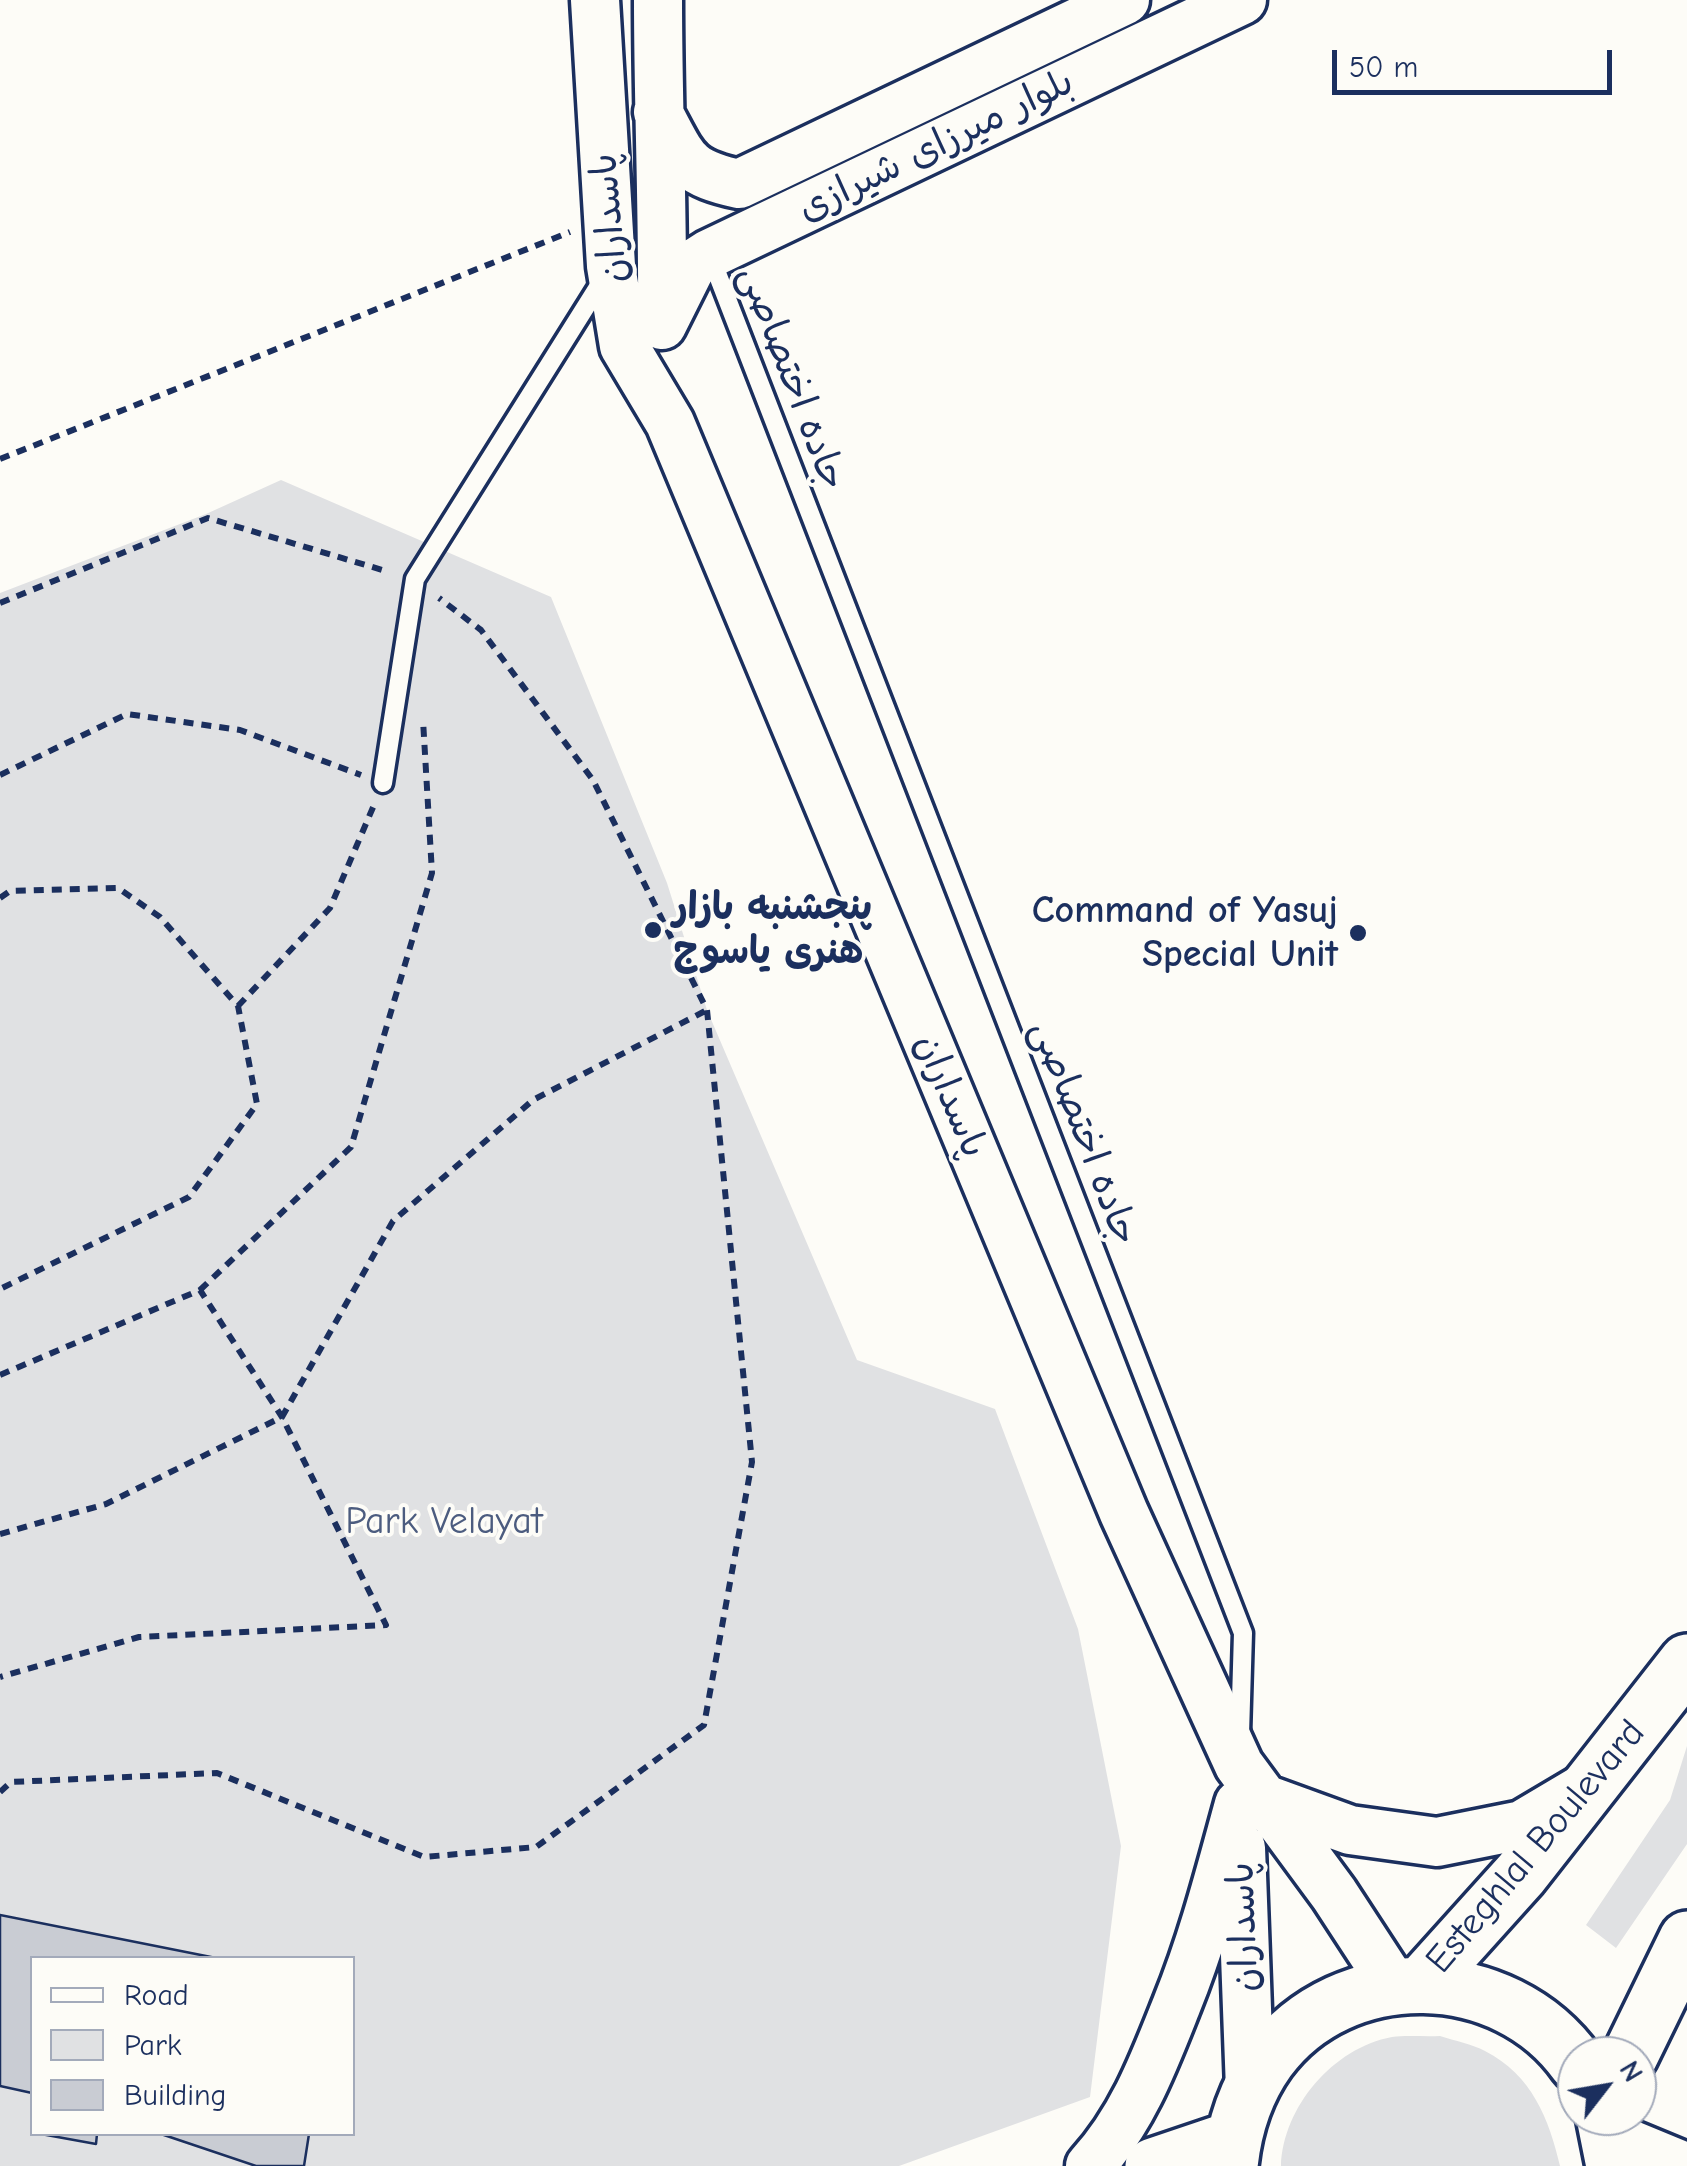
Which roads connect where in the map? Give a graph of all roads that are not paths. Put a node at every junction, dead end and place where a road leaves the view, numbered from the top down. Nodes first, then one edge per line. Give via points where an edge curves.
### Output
1 (595, 0) edge
2 (658, 0) edge
3 (1125, 0) edge
4 (1242, 0) edge
5 (658, 112) junction
6 (710, 254) junction
7 (610, 266) junction
8 (662, 325) junction
9 (670, 423) junction
10 (383, 783) road end
11 (1687, 1662) edge
12 (1597, 1781) junction
13 (1247, 1789) junction
14 (1687, 1938) edge
15 (1408, 1985) junction
16 (1640, 2036) edge
17 (1557, 2042) edge
18 (1238, 2131) edge
19 (1610, 2140) edge
20 (1090, 2166) edge
21 (1153, 2166) edge
22 (1683, 2166) edge

1 - 7 main road, پاسداران
2 - 5 main road, پاسداران
3 - 5 main road, بلوار میرزای شیرازی via 740,184 704,176 682,156
4 - 6 main road, بلوار میرزای شیرازی
5 - 8 main road, پاسداران
6 - 8 main road, بلوار میرزای شیرازی via 692,266
6 - 13 lane, جاده اختصاصی via 1242,1632
7 - 9 main road, پاسداران via 624,346
7 - 10 lane via 415,579
8 - 9 main road, پاسداران
9 - 13 main road, پاسداران via 1124,1513
11 - 12 main road, Esteghlal Boulevard
12 - 13 main road via 1522,1825 1437,1842 1350,1830
12 - 15 main road, Esteghlal Boulevard via 1521,1874
13 - 15 main road, پاسداران
13 - 18 main road, پاسداران
13 - 20 main road via 1197,1958 1158,2058
14 - 16 main road
15 - 17 main road via 1488,1996 1518,2010
15 - 18 main road via 1358,1994 1310,2020 1270,2058
18 - 21 main road
19 - 22 main road

